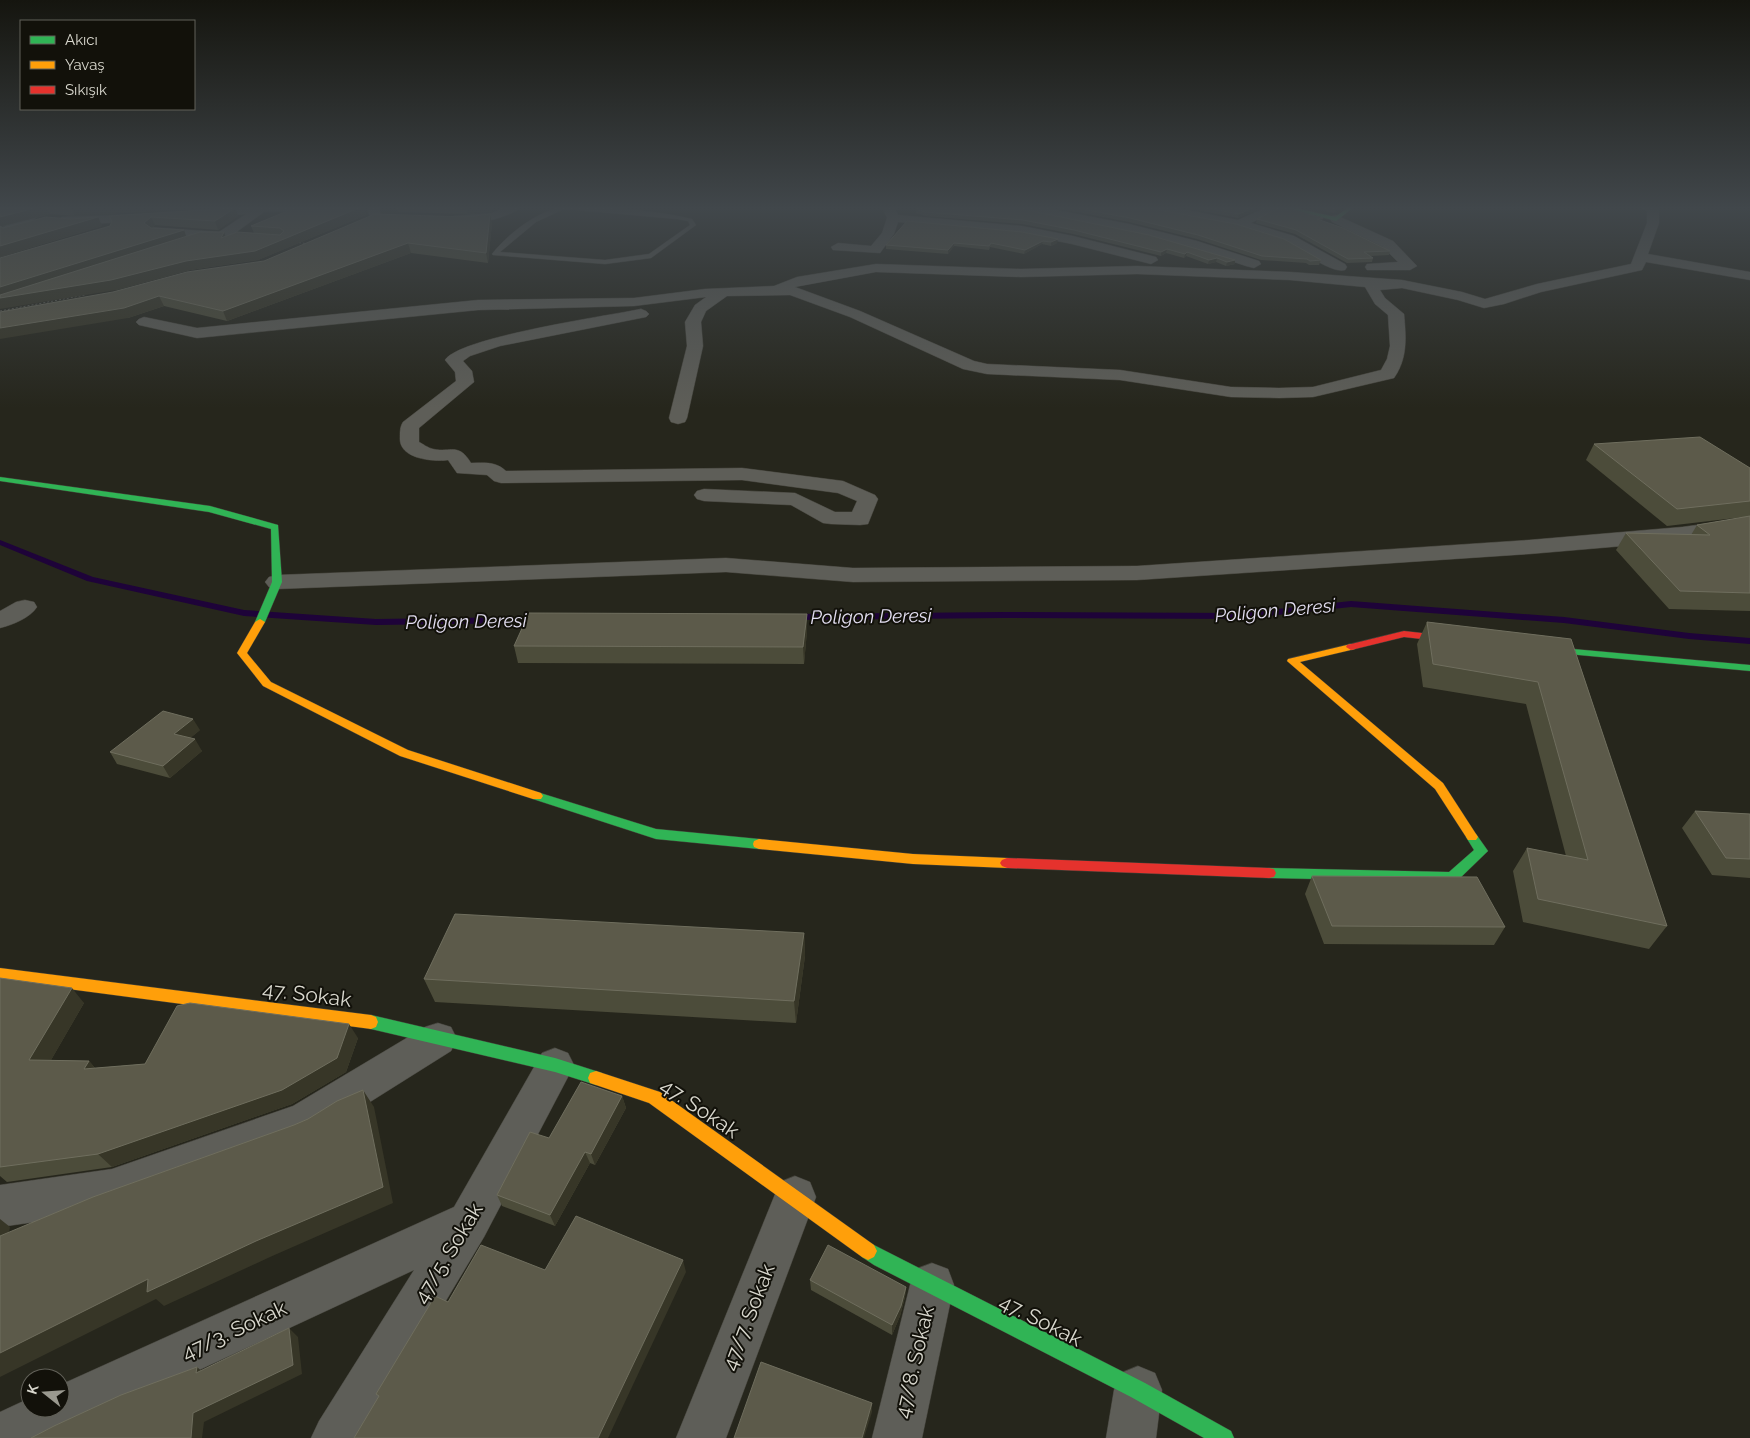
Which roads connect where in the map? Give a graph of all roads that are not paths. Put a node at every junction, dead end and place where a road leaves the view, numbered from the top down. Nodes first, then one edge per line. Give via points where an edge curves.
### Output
1 (839, 274) edge
2 (1242, 274) edge
3 (1603, 274) edge
4 (1384, 284) junction
5 (776, 290) junction
6 (715, 293) junction
7 (144, 322) dead end
8 (678, 418) dead end
9 (0, 479) edge
10 (704, 495) dead end
11 (1750, 524) edge
12 (277, 582) junction
13 (25, 607) dead end
14 (0, 621) edge
15 (1471, 641) edge
16 (1528, 647) edge
17 (1750, 668) edge
18 (0, 974) edge
19 (438, 1039) junction
20 (555, 1065) junction
21 (795, 1196) junction
22 (0, 1206) edge
23 (468, 1222) junction
24 (932, 1285) junction
25 (1138, 1390) junction
26 (0, 1437) edge
27 (336, 1438) edge
28 (701, 1438) edge
29 (897, 1438) edge
30 (1131, 1438) edge
31 (1224, 1438) edge

1 - 5 street via 797,281
2 - 4 street
3 - 4 street via 1537,288 1484,304 1425,288
4 - 5 street via 1371,288 1380,301 1396,314 1399,347 1388,374 1313,392 1279,393 1231,392 1120,375 987,369 969,365 855,314 792,291
5 - 6 street
6 - 7 street via 634,302 478,305 196,333
6 - 8 street via 700,308 693,322 695,346
6 - 10 street via 631,317 496,342 464,353 453,360 463,371 465,382 410,426 409,444 429,455 452,454 464,469 492,469 501,477 742,474 843,487 868,499 860,519 832,518 795,499
9 - 12 street via 210,509 274,527
11 - 12 street via 1682,534 1529,547 1137,572 853,575 726,565
12 - 15 street via 258,627 242,653 268,684 404,753 656,834 913,859 1452,877 1482,851 1439,786 1292,661 1404,634
13 - 14 street
16 - 17 street
18 - 19 street, 47. Sokak via 365,1021
19 - 20 street, 47. Sokak
19 - 22 street via 305,1121 112,1190
20 - 21 street, 47. Sokak via 654,1097
20 - 23 street, 47/5. Sokak
21 - 24 street, 47. Sokak via 880,1259
21 - 28 street, 47/7. Sokak
23 - 26 street, 47/3. Sokak
23 - 27 street, 47/5. Sokak
24 - 25 street, 47. Sokak
24 - 29 street, 47/8. Sokak
25 - 30 street
25 - 31 street, 47. Sokak

